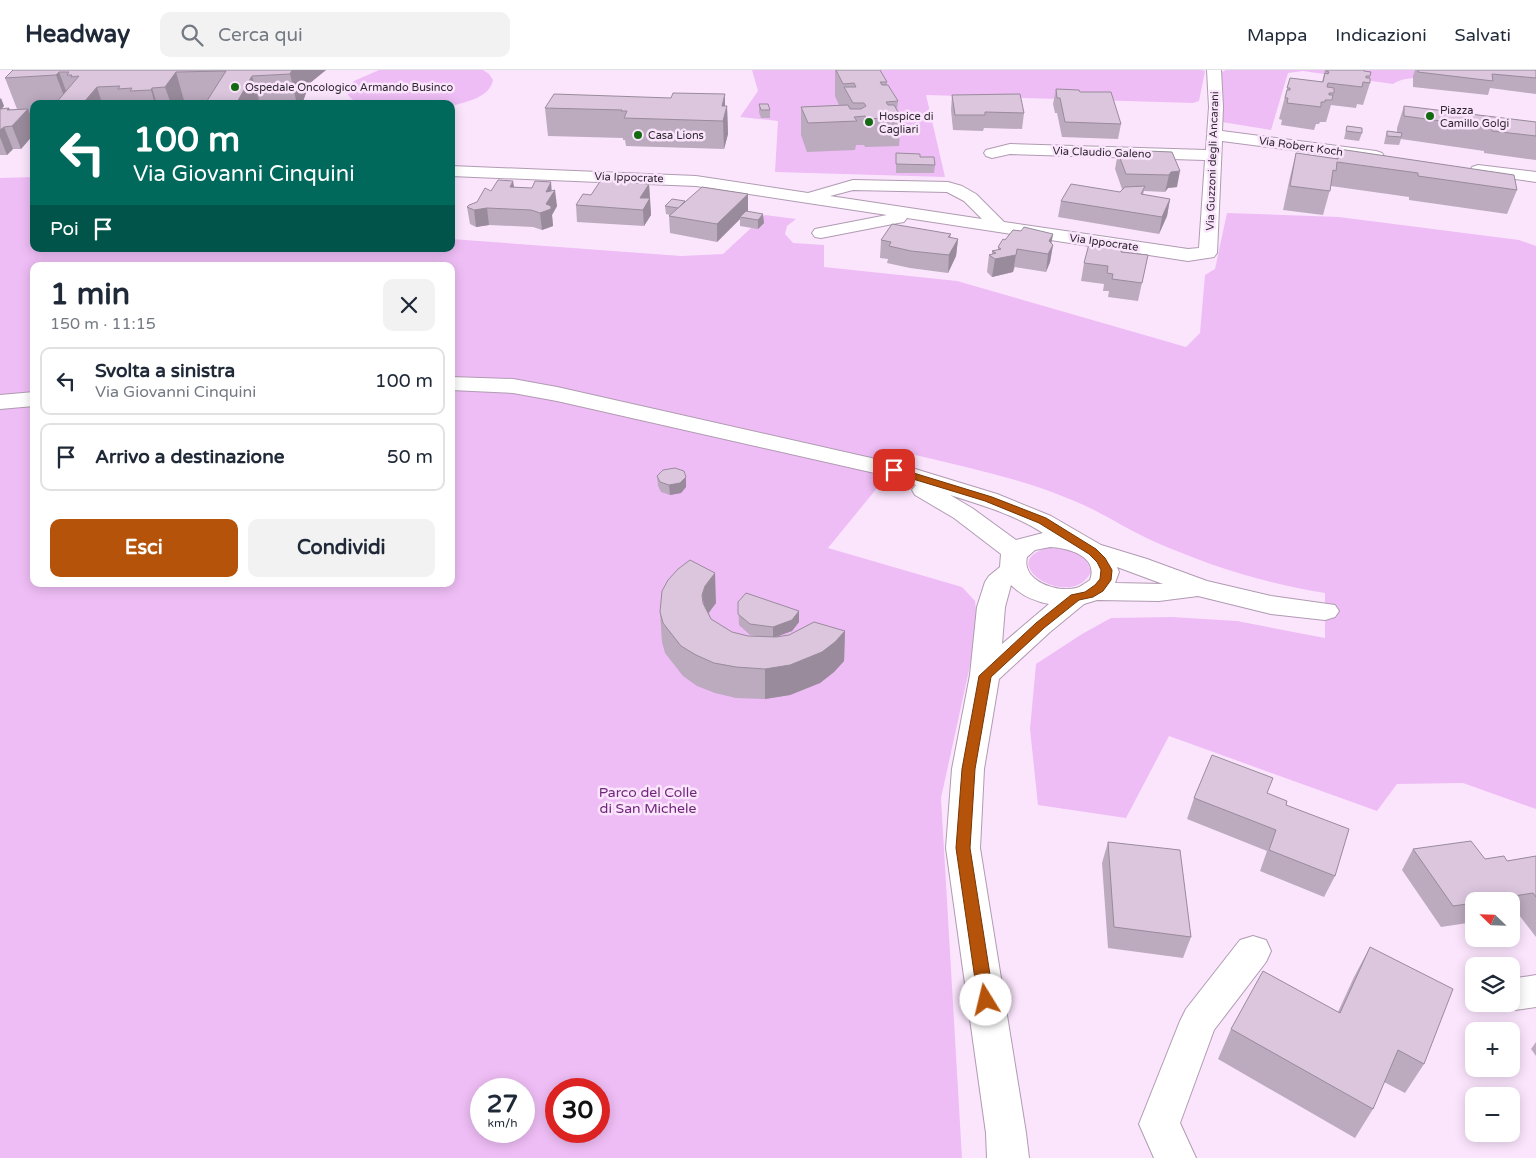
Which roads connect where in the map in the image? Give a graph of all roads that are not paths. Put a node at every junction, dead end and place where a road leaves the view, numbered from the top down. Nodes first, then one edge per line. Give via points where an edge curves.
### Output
1 (1214, 70) edge
2 (1215, 135) junction
3 (992, 153) dead end
4 (1213, 155) junction
5 (1395, 159) edge
6 (1462, 168) edge
7 (455, 171) edge
8 (1536, 178) edge
9 (804, 198) junction
10 (918, 214) junction
11 (999, 227) junction
12 (821, 233) dead end
13 (1208, 253) joint
14 (455, 383) edge
15 (30, 399) edge
16 (0, 402) edge
17 (894, 470) junction
18 (1086, 548) junction
19 (1014, 562) junction
20 (1200, 588) junction
21 (1085, 594) junction
22 (1325, 611) dead end
23 (985, 676) junction
24 (1253, 951) dead end
25 (1008, 1158) edge
26 (1175, 1158) edge

1 - 2 street, Via Guzzoni degli Ancarani
2 - 4 street, Via Guzzoni degli Ancarani
2 - 5 street, Via Robert Koch
3 - 4 street, Via Claudio Galeno via 1010,149
4 - 13 street, Via Guzzoni degli Ancarani
6 - 8 street
7 - 9 street, Via Ippocrate via 654,178
9 - 10 street, Via Ippocrate
9 - 11 street, Via Ippocrate via 853,184 948,187 967,195
10 - 11 street, Via Ippocrate
10 - 12 street, Via Ippocrate
11 - 13 street, Via Ippocrate via 1188,255
14 - 17 street via 513,386 557,394
15 - 16 street
17 - 18 street via 988,499 1042,520
17 - 19 street via 963,513
18 - 19 street via 1050,539 1035,540 1023,545
18 - 20 street
18 - 21 street via 1102,560 1106,580
19 - 21 street via 1019,580 1044,595 1059,598
19 - 23 street via 998,582 991,607
20 - 21 street via 1172,593
20 - 22 street via 1271,604
21 - 23 street via 1040,626
23 - 25 street via 968,769 963,848
24 - 26 street via 1199,1021 1160,1124

